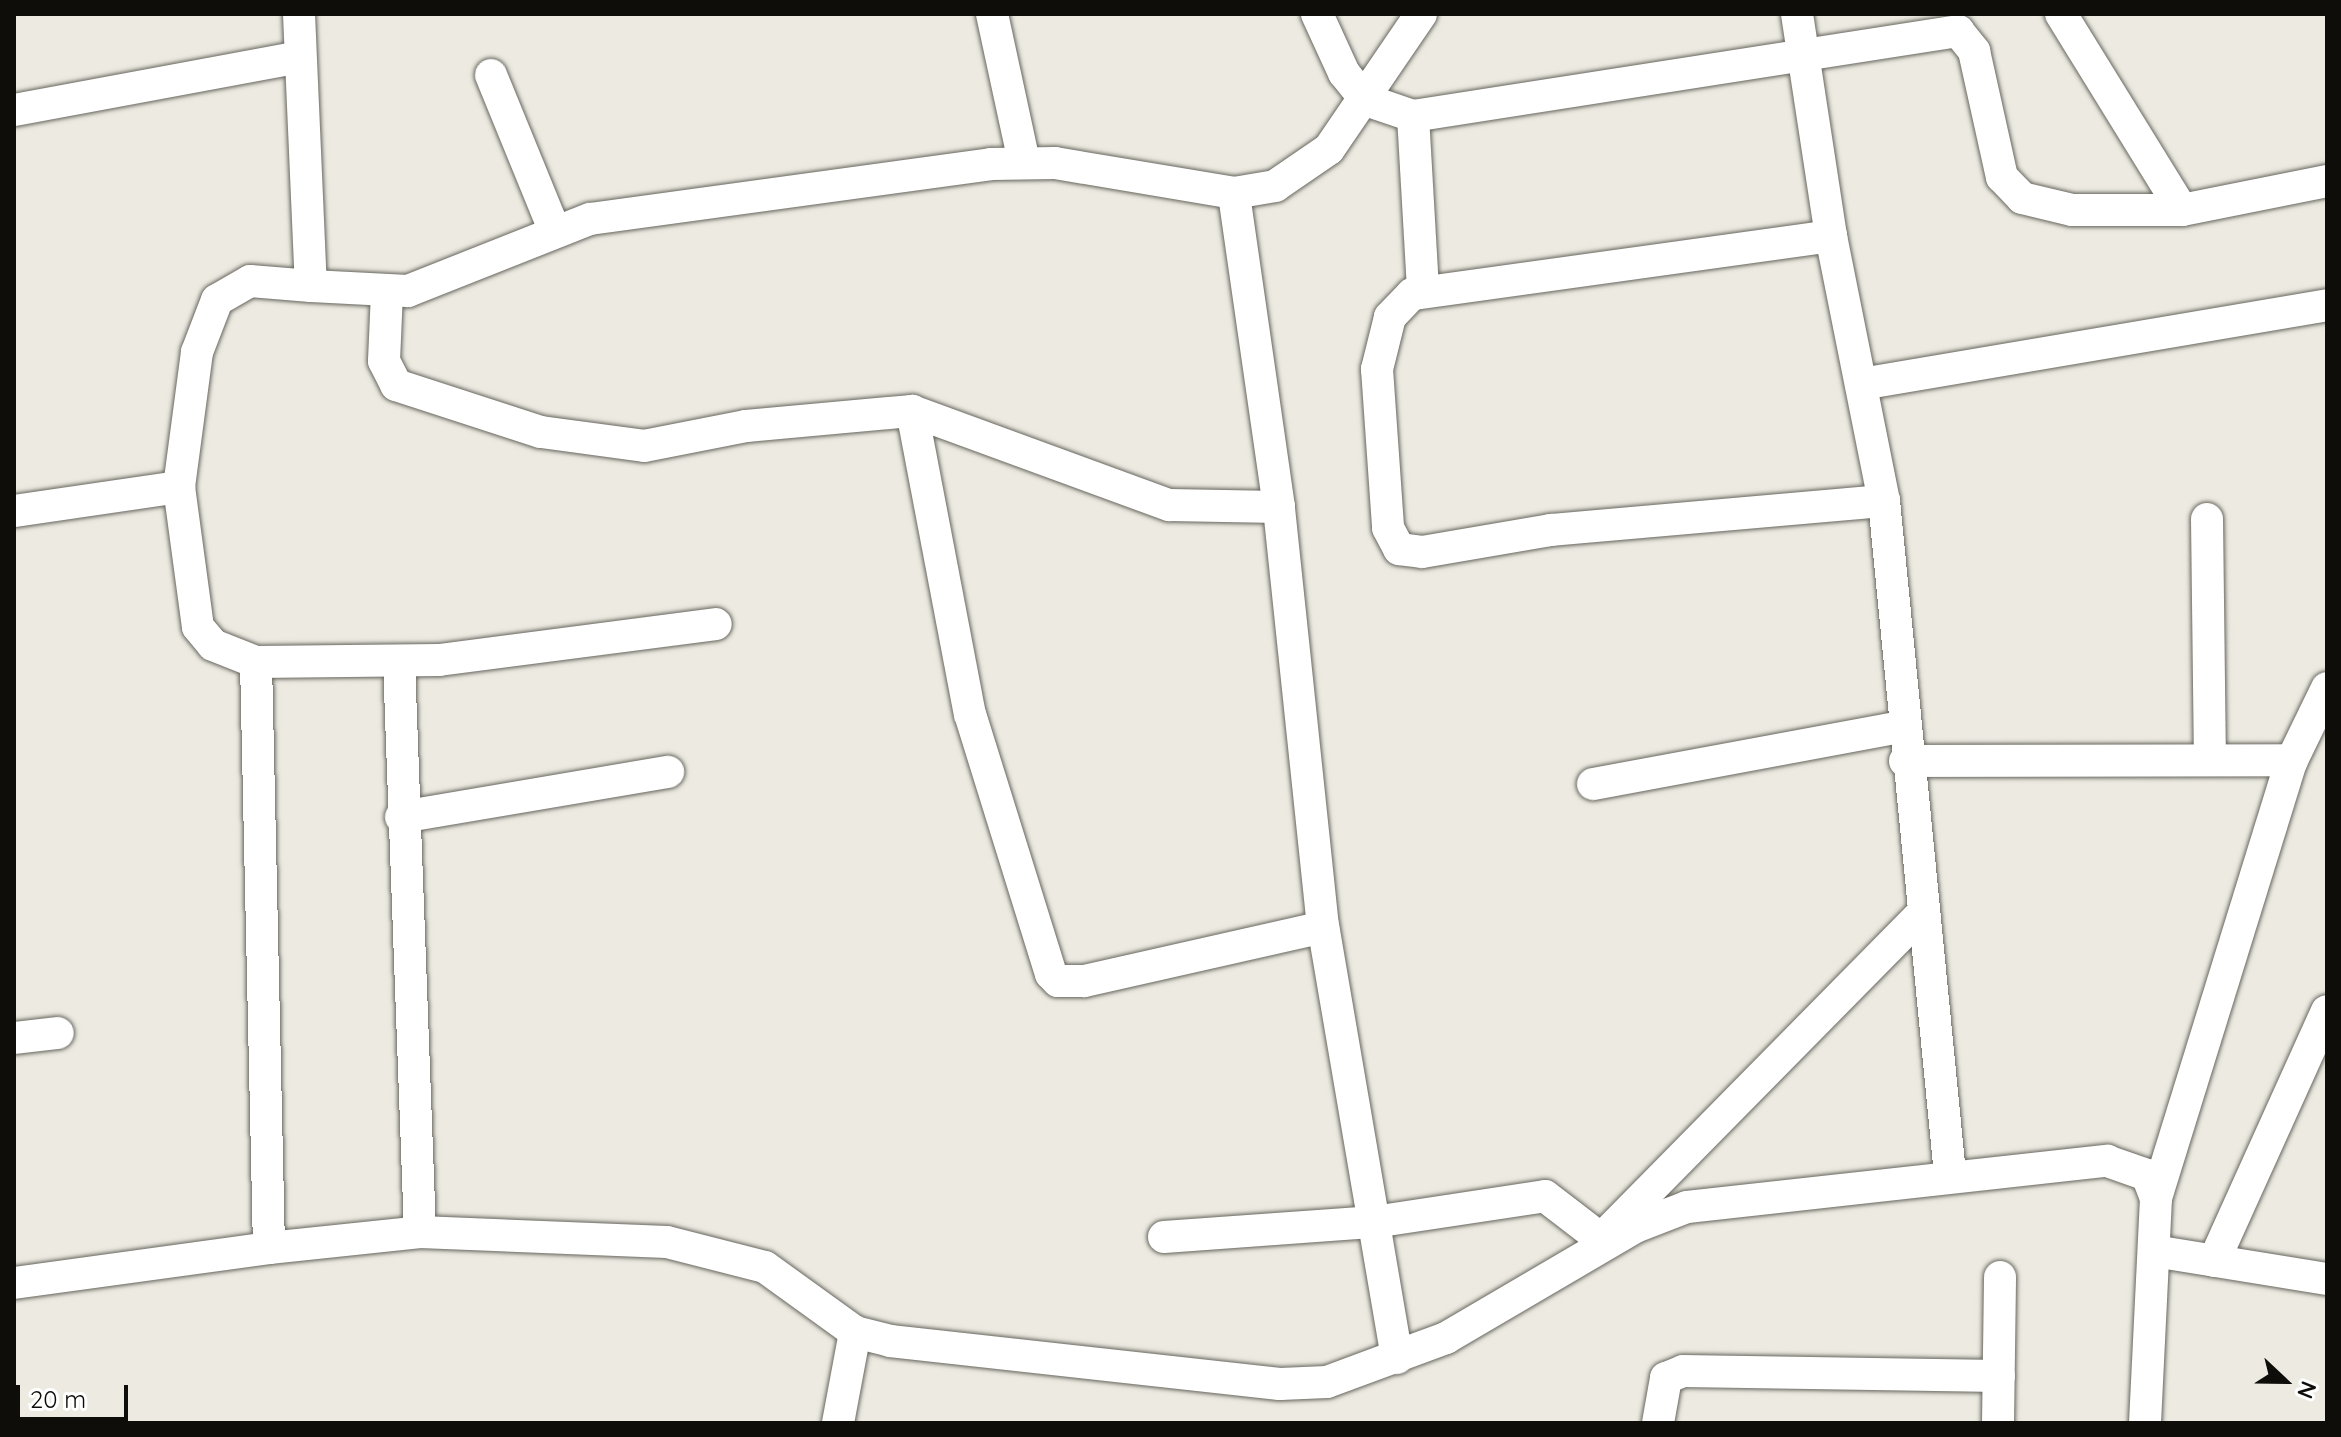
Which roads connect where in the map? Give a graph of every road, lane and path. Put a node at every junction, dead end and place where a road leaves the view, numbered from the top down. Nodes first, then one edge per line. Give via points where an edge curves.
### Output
1 (299, 14) edge
2 (992, 14) edge
3 (1317, 14) edge
4 (1421, 14) edge
5 (1797, 14) edge
6 (2061, 14) edge
7 (1800, 50) junction
8 (299, 57) junction
9 (491, 75) dead end
10 (1366, 100) junction
11 (14, 110) edge
12 (1413, 116) junction
13 (1024, 162) junction
14 (2327, 181) edge
15 (1234, 193) junction
16 (2182, 210) junction
17 (554, 229) junction
18 (1831, 236) junction
19 (311, 286) junction
20 (1423, 291) junction
21 (387, 292) junction
22 (2327, 305) edge
23 (1861, 384) junction
24 (912, 411) junction
25 (179, 487) junction
26 (1884, 501) junction
27 (1279, 507) junction
28 (14, 511) edge
29 (2207, 519) dead end
30 (716, 624) dead end
31 (256, 662) junction
32 (399, 662) junction
33 (2327, 688) edge
34 (1902, 727) junction
35 (2210, 760) junction
36 (2292, 760) junction
37 (1905, 761) junction
38 (668, 772) dead end
39 (1593, 784) dead end
40 (401, 817) junction
41 (1922, 914) junction
42 (1323, 927) junction
43 (2327, 1011) edge
44 (58, 1033) dead end
45 (14, 1038) edge
46 (1950, 1174) junction
47 (2156, 1198) junction
48 (1374, 1222) junction
49 (420, 1232) junction
50 (1164, 1237) dead end
51 (1593, 1247) junction
52 (269, 1248) junction
53 (2154, 1251) junction
54 (2214, 1261) junction
55 (2000, 1277) dead end
56 (2327, 1279) edge
57 (14, 1283) edge
58 (855, 1332) junction
59 (1397, 1358) junction
60 (1999, 1376) junction
61 (838, 1423) edge
62 (1658, 1423) edge
63 (1998, 1423) edge
64 (2145, 1423) edge

1 - 8 street
2 - 13 street
3 - 10 street via 1344,73
4 - 10 street
5 - 7 street
6 - 16 street
7 - 12 street
7 - 16 street via 1958,31 1974,51 2010,189 2072,210
7 - 18 street
8 - 11 street
8 - 19 street
9 - 17 street
10 - 12 street
10 - 15 street via 1329,149 1296,176
12 - 20 street
13 - 15 street
13 - 17 street
14 - 16 street
15 - 27 street
17 - 21 street via 446,279
18 - 20 street
18 - 23 street
19 - 21 street
19 - 25 street via 250,281 217,300 197,352
20 - 26 street via 1390,317 1377,369 1388,528 1399,549
21 - 24 street via 384,361 396,385 554,435 644,446 759,424
22 - 23 street
23 - 26 street
24 - 27 street via 1169,505
24 - 42 street via 970,714 1051,974 1058,981 1084,981
25 - 28 street
25 - 31 street via 198,627 213,645
26 - 34 street
27 - 42 street
29 - 35 street
30 - 32 street
31 - 32 street
31 - 52 street
32 - 40 street
33 - 36 street
34 - 37 street
34 - 39 street
35 - 36 street
35 - 37 street
36 - 47 street
37 - 41 street
38 - 40 street
40 - 49 street
41 - 46 street
41 - 51 street
42 - 48 street
43 - 54 street
44 - 45 street
46 - 47 street via 2107,1161 2147,1175
46 - 51 street via 1687,1207
47 - 53 street
48 - 50 street
48 - 51 street via 1545,1196
48 - 59 street
49 - 52 street
49 - 58 street via 623,1237 727,1254 803,1290
51 - 59 street via 1446,1338
52 - 57 street
53 - 54 street
53 - 64 street
54 - 56 street
55 - 60 street
58 - 59 street via 927,1348 1280,1384 1327,1382
58 - 61 street
60 - 62 street via 1683,1371 1666,1378
60 - 63 street

